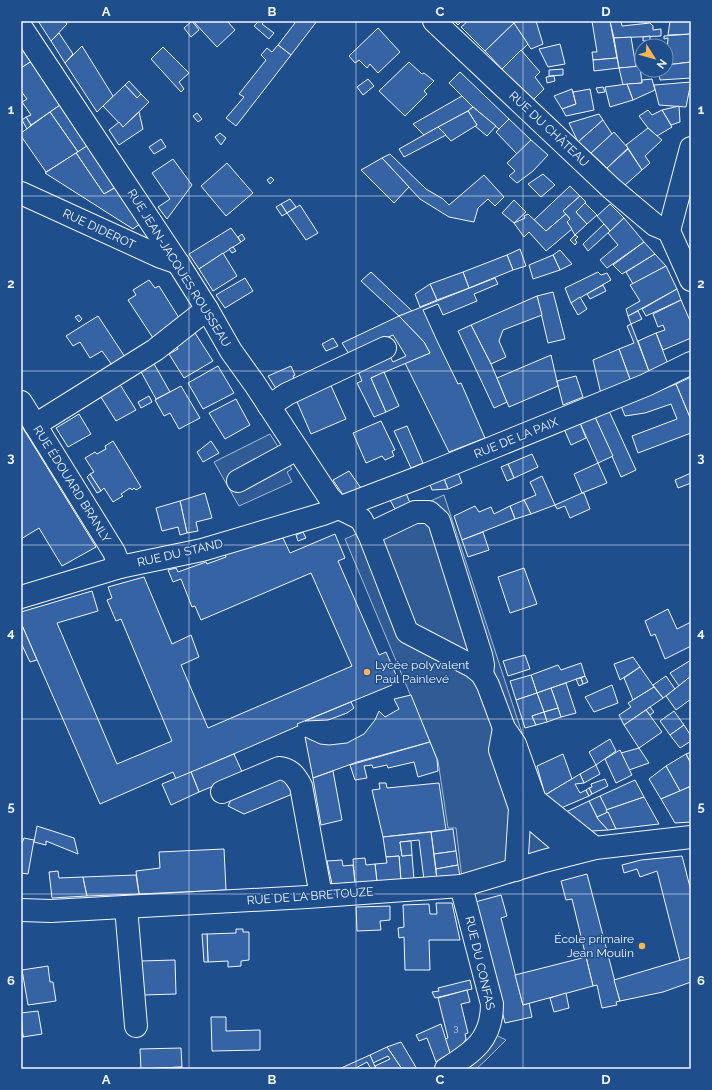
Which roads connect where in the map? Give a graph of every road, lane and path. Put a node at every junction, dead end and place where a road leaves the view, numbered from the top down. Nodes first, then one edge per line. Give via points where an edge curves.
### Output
1 (434, 21) edge
2 (21, 26) edge
3 (691, 148) edge
4 (21, 193) edge
5 (669, 231) junction
6 (178, 263) junction
7 (691, 280) edge
8 (207, 309) junction
9 (385, 348) dead end
10 (691, 363) edge
11 (21, 402) edge
12 (269, 406) junction
13 (35, 425) junction
14 (297, 449) junction
15 (238, 481) dead end
16 (339, 508) junction
17 (369, 534) junction
18 (120, 567) junction
19 (21, 598) edge
20 (482, 674) junction
21 (504, 728) junction
22 (222, 792) dead end
23 (520, 808) junction
24 (691, 837) edge
25 (595, 848) junction
26 (573, 854) junction
27 (516, 870) junction
28 (461, 886) junction
29 (321, 896) junction
30 (126, 907) junction
31 (21, 910) edge
32 (136, 1026) dead end
33 (446, 1069) edge

1 - 5 street, RUE DU CHÂTEAU via 611,188 655,225
2 - 6 street, RUE JEAN-JACQUES ROUSSEAU
3 - 5 street
4 - 6 street, RUE DIDEROT
5 - 7 street
6 - 8 street, RUE JEAN-JACQUES ROUSSEAU
8 - 12 street, RUE JEAN-JACQUES ROUSSEAU via 231,351
8 - 13 street via 155,350
9 - 12 street via 287,394
10 - 16 street, RUE DE LA PAIX via 646,385
11 - 13 street, RUE ÉDOUARD BRANLY
12 - 14 street, RUE JEAN-JACQUES ROUSSEAU
13 - 18 street, RUE ÉDOUARD BRANLY via 114,552
14 - 15 street
14 - 16 street, RUE JEAN-JACQUES ROUSSEAU
16 - 17 street via 361,519
16 - 18 street, RUE DU STAND via 202,550
17 - 20 street via 408,632 472,666
17 - 20 street via 415,512 429,512 439,521 481,655
18 - 19 street, RUE DU STAND
20 - 21 street
21 - 23 street via 500,750
21 - 25 street via 515,744 535,800
22 - 29 street via 279,768 291,772 301,786
23 - 26 street
23 - 27 street
24 - 25 street, RUE DE LA BRETOUZE
25 - 26 street, RUE DE LA BRETOUZE
26 - 27 street, RUE DE LA BRETOUZE
27 - 28 street, RUE DE LA BRETOUZE
28 - 29 street, RUE DE LA BRETOUZE
28 - 33 street, RUE DU CONFAS via 492,1004 492,1018 479,1044 467,1056
29 - 30 street, RUE DE LA BRETOUZE
30 - 31 street, RUE DE LA BRETOUZE
30 - 32 street

